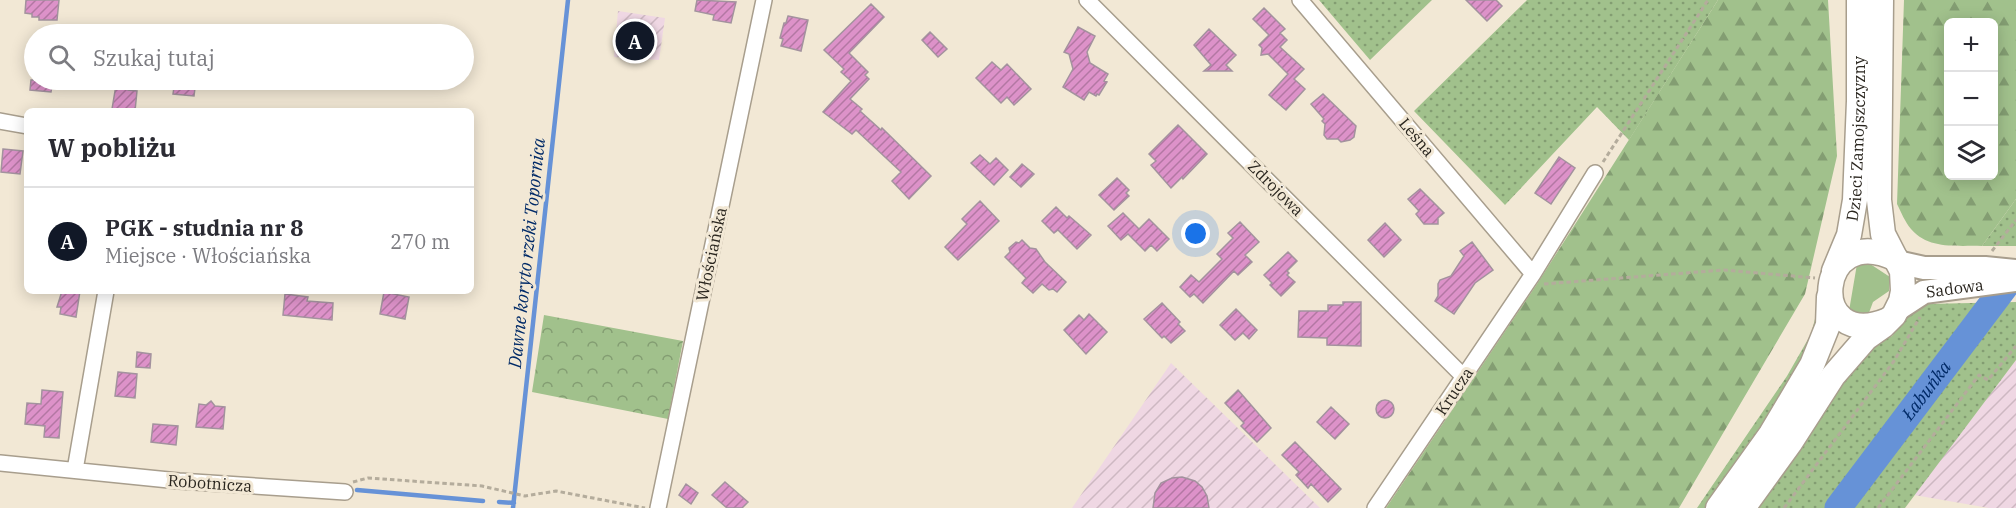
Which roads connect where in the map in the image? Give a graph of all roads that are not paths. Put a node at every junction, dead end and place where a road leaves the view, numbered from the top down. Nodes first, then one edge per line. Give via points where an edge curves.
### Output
1 (764, 0) edge
2 (1087, 0) edge
3 (1300, 0) edge
4 (1859, 0) edge
5 (1881, 0) edge
6 (0, 121) edge
7 (24, 125) edge
8 (1595, 173) road end
9 (1896, 261) junction
10 (2016, 271) edge
11 (1825, 274) junction
12 (1535, 279) junction
13 (2016, 280) edge
14 (105, 294) edge
15 (1829, 297) junction
16 (1893, 314) junction
17 (1464, 377) junction
18 (0, 463) edge
19 (75, 470) junction
20 (345, 492) road end
21 (658, 508) edge
22 (1375, 508) edge
23 (1718, 508) edge
24 (1743, 508) edge

1 - 21 street, Włościańska
2 - 17 street, Zdrojowa
3 - 12 street, Leśna
4 - 11 main road, Dzieci Zamojszczyzny via 1855,200 1849,236
5 - 9 main road, Dzieci Zamojszczyzny via 1879,200 1883,234
6 - 7 street
8 - 12 street, Krucza
9 - 10 main road, Sadowa via 1924,268 1987,261
9 - 11 main road via 1878,253 1857,254
9 - 16 main road via 1903,281 1901,301
11 - 15 main road
12 - 17 street, Krucza
13 - 16 main road, Sadowa via 1924,292
14 - 19 street
15 - 16 main road via 1849,322 1865,326
15 - 23 main road via 1828,325 1812,365 1771,434
16 - 24 main road via 1833,376
17 - 22 street, Krucza
18 - 19 street, Robotnicza
19 - 20 street, Robotnicza

